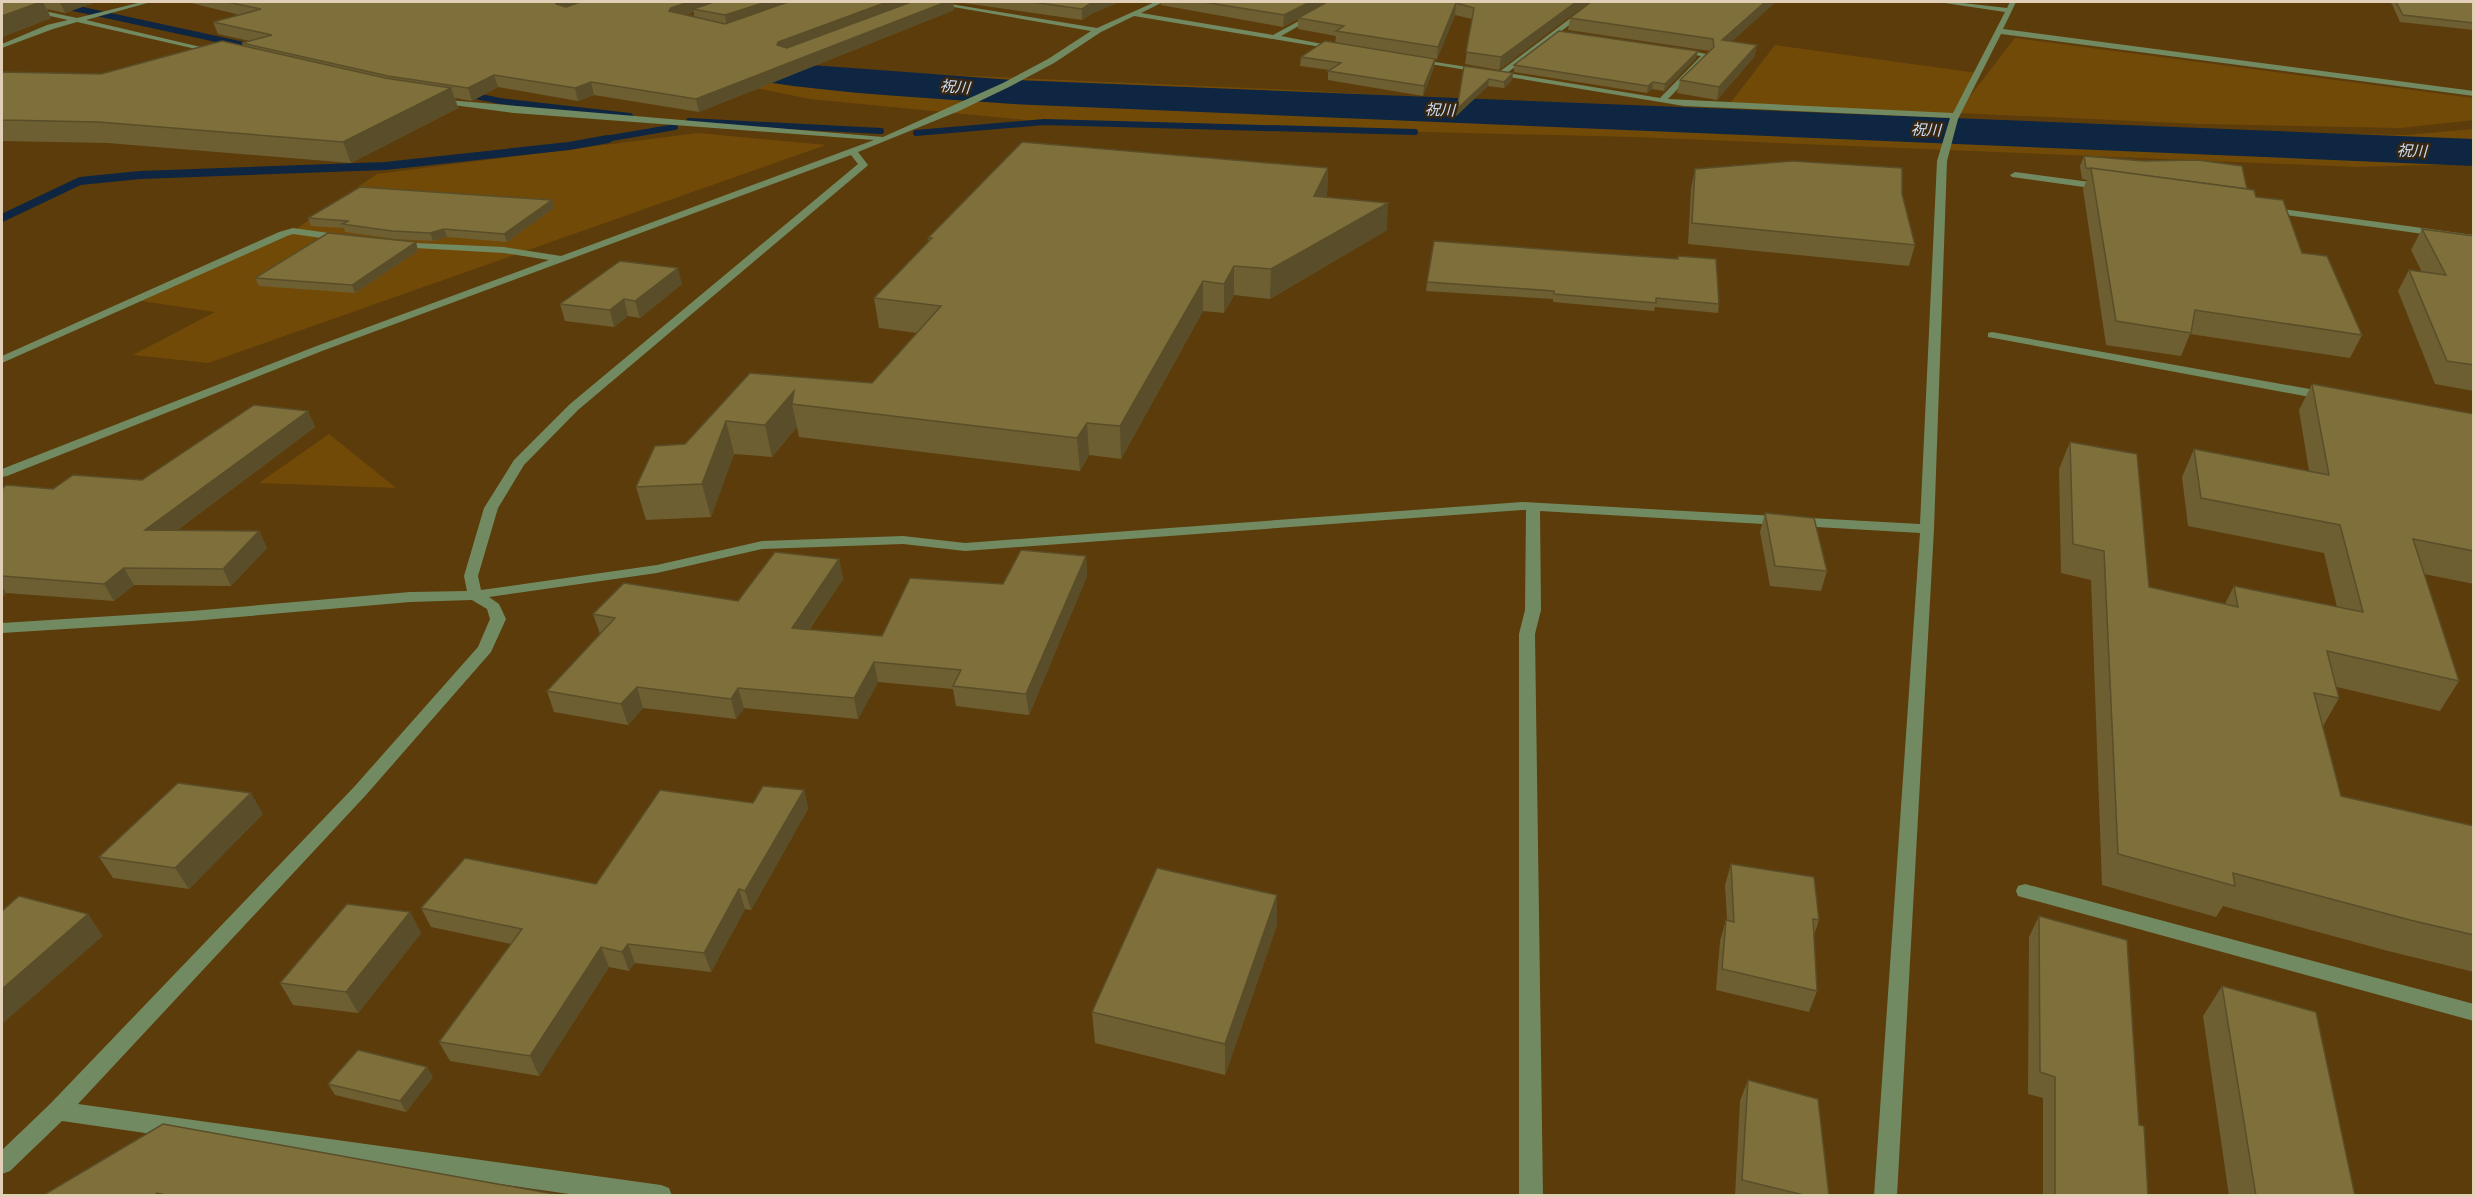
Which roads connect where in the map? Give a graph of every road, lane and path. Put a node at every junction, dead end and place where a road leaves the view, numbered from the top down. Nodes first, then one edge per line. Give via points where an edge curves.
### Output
1 (148, 2) edge
2 (928, 2) edge
3 (1160, 2) edge
4 (1338, 2) edge
5 (1596, 2) edge
6 (1941, 2) edge
7 (2013, 2) edge
8 (2, 3) edge
9 (1002, 5) dead end
10 (917, 6) edge
11 (2008, 10) junction
12 (986, 11) junction
13 (1132, 14) junction
14 (77, 19) junction
15 (1098, 30) junction
16 (1998, 31) junction
17 (1556, 32) junction
18 (1568, 34) edge
19 (1273, 38) junction
20 (2, 46) edge
21 (1672, 50) edge
22 (1352, 51) edge
23 (229, 55) edge
24 (1409, 60) edge
25 (1500, 75) junction
26 (2474, 94) edge
27 (426, 99) edge
28 (1661, 101) junction
29 (1955, 118) junction
30 (885, 139) junction
31 (853, 151) junction
32 (2015, 175) dead end
33 (2121, 190) edge
34 (2252, 207) edge
35 (2474, 238) edge
36 (351, 239) edge
37 (384, 243) edge
38 (561, 259) junction
39 (1992, 335) dead end
40 (2, 360) edge
41 (2344, 399) edge
42 (2, 473) edge
43 (1533, 507) junction
44 (1927, 528) junction
45 (475, 595) junction
46 (2, 628) edge
47 (2025, 891) dead end
48 (2474, 1013) edge
49 (58, 1111) junction
50 (2, 1164) edge
51 (661, 1196) edge
52 (1531, 1196) edge
53 (1885, 1196) edge

1 - 14 street
2 - 10 street
2 - 12 street
3 - 13 street
4 - 19 street
5 - 17 street
6 - 11 street
7 - 11 street
8 - 14 street
9 - 12 street
11 - 16 street
12 - 15 street
13 - 15 street
13 - 19 street
14 - 20 street
14 - 23 street
15 - 30 street via 1006,85
16 - 26 street
16 - 29 street
17 - 18 street
17 - 25 street
19 - 22 street
21 - 28 street via 1707,55
24 - 25 street
25 - 28 street
27 - 30 street via 526,111
28 - 29 street
29 - 44 street via 1942,161
30 - 31 street
31 - 38 street
31 - 45 street via 863,165 574,407 519,463 492,508 471,576
32 - 33 street
34 - 35 street
36 - 40 street via 293,231 283,234
37 - 38 street via 504,250
38 - 42 street
39 - 41 street
43 - 44 street
43 - 45 street via 965,547 903,540 762,545 657,569
43 - 52 street via 1533,610 1527,634
44 - 53 street
45 - 46 street
45 - 49 street via 494,607 498,619 485,649 360,791
47 - 48 street
49 - 50 street
49 - 51 street

